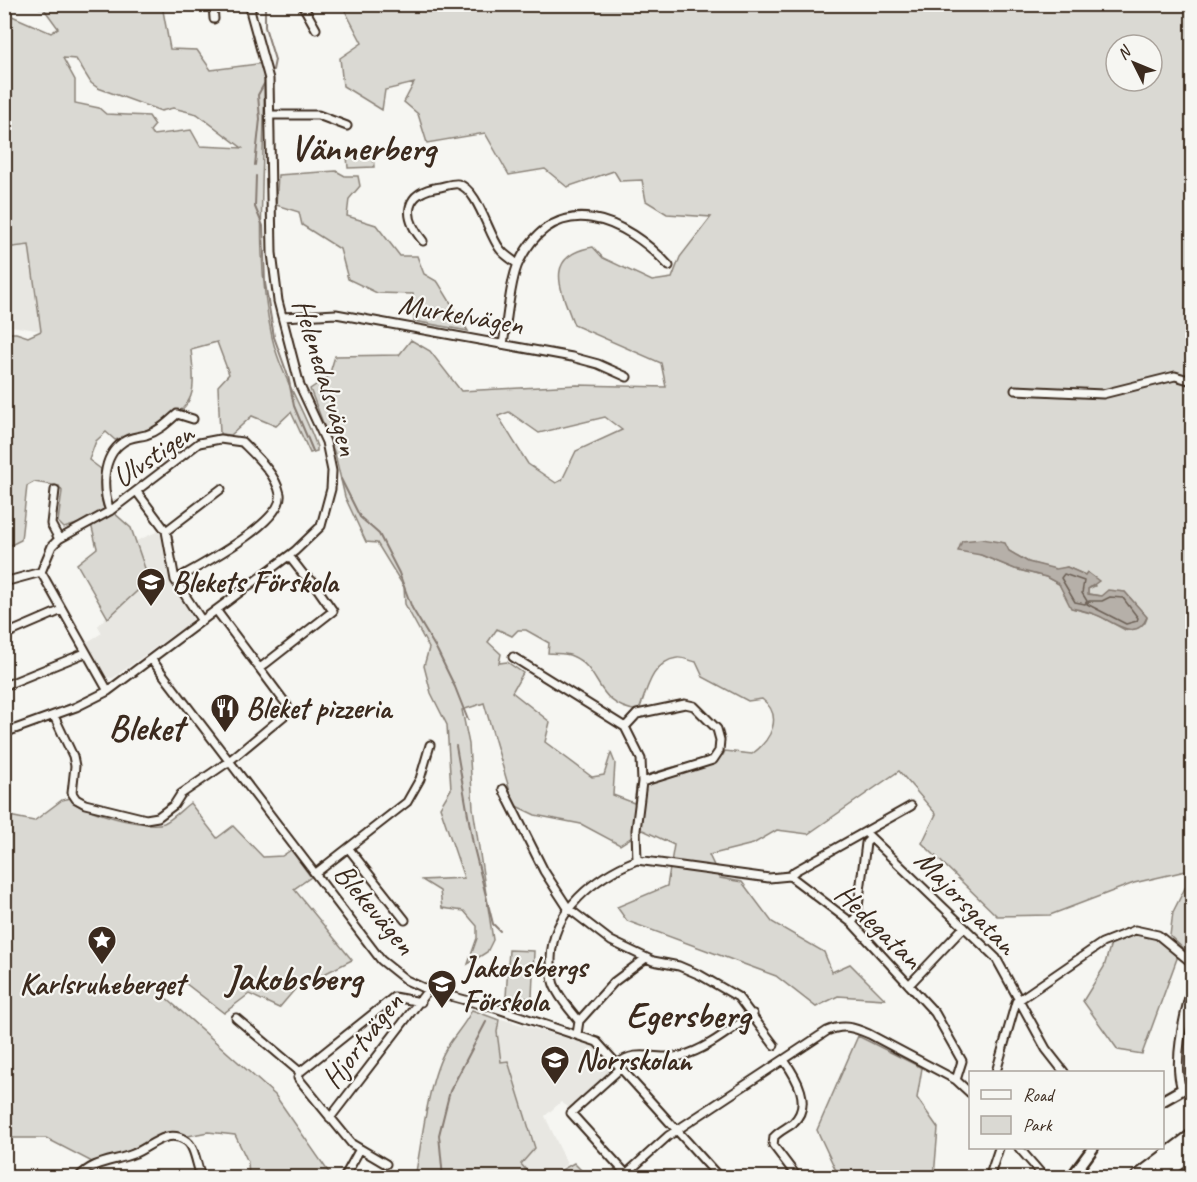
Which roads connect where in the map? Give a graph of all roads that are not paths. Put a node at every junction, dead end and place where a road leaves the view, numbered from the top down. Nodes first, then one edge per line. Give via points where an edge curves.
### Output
1 (213, 4) edge
2 (251, 4) edge
3 (302, 4) edge
4 (214, 19) dead end
5 (316, 29) dead end
6 (271, 115) junction
7 (347, 126) dead end
8 (423, 241) dead end
9 (517, 264) junction
10 (669, 266) dead end
11 (283, 317) junction
12 (503, 344) junction
13 (627, 377) dead end
14 (1192, 381) edge
15 (1015, 390) dead end
16 (193, 419) dead end
17 (221, 489) dead end
18 (55, 490) dead end
19 (136, 492) junction
20 (110, 512) junction
21 (166, 531) junction
22 (59, 539) junction
23 (289, 556) junction
24 (41, 572) junction
25 (175, 580) junction
26 (4, 582) edge
27 (62, 610) junction
28 (216, 610) junction
29 (202, 621) junction
30 (4, 635) edge
31 (85, 653) junction
32 (513, 657) dead end
33 (152, 660) junction
34 (260, 668) junction
35 (4, 686) edge
36 (108, 691) junction
37 (54, 716) junction
38 (625, 727) junction
39 (4, 734) edge
40 (430, 745) dead end
41 (228, 762) junction
42 (642, 782) junction
43 (503, 789) dead end
44 (910, 806) dead end
45 (865, 832) junction
46 (871, 838) junction
47 (349, 849) junction
48 (637, 860) junction
49 (316, 873) junction
50 (790, 876) junction
51 (568, 908) junction
52 (405, 920) dead end
53 (852, 922) junction
54 (964, 927) junction
55 (646, 958) junction
56 (1192, 963) edge
57 (909, 985) junction
58 (1192, 985) edge
59 (428, 990) junction
60 (1018, 999) junction
61 (421, 1002) junction
62 (753, 1014) junction
63 (236, 1018) dead end
64 (579, 1021) junction
65 (577, 1034) junction
66 (774, 1046) dead end
67 (784, 1060) junction
68 (620, 1066) junction
69 (996, 1071) edge
70 (1063, 1071) edge
71 (300, 1072) junction
72 (956, 1080) junction
73 (1192, 1084) edge
74 (1182, 1089) junction
75 (969, 1092) edge
76 (1164, 1100) edge
77 (330, 1118) junction
78 (679, 1130) junction
79 (1192, 1137) edge
80 (360, 1149) junction
81 (999, 1149) edge
82 (1020, 1149) edge
83 (1093, 1149) edge
84 (1192, 1152) edge
85 (386, 1164) dead end
86 (628, 1176) edge
87 (991, 1176) edge
88 (78, 1178) edge
89 (202, 1178) edge
90 (344, 1178) edge
91 (720, 1178) edge
92 (798, 1178) edge
93 (1045, 1178) edge
94 (1071, 1178) edge
95 (1138, 1178) edge
96 (1158, 1178) edge

1 - 4 street
2 - 6 street, Helenedalsvägen via 266,63
3 - 5 street
6 - 7 street via 318,115
6 - 11 street, Helenedalsvägen via 272,253
8 - 9 street via 411,227 409,207 416,195 426,189 458,184 471,192 500,250
9 - 10 street via 547,226 581,216 610,222 629,232
9 - 12 street
11 - 12 street, Murkelvägen via 336,314
11 - 23 street, Helenedalsvägen via 300,386 326,442 332,471 321,526
12 - 13 street, Murkelvägen via 591,362
14 - 15 street via 1175,376 1103,394
16 - 20 street via 177,414 154,432 119,445 104,473
17 - 21 street
18 - 22 street via 51,524
19 - 20 street, Ulvstigen
19 - 21 street
19 - 25 street, Ulvstigen via 199,443 220,439 242,442 272,477 279,493 277,509 269,519
20 - 22 street, Ulvstigen
21 - 25 street
22 - 24 street
23 - 28 street, Helenedalsvägen
23 - 34 street via 333,611
24 - 26 street
24 - 27 street
25 - 29 street
27 - 30 street
27 - 31 street
28 - 29 street, Helenedalsvägen
28 - 34 street
29 - 33 street, Helenedalsvägen
31 - 35 street
31 - 36 street
32 - 38 street
33 - 36 street, Helenedalsvägen
33 - 41 street, Blekevägen
34 - 41 street via 287,705 286,714
36 - 37 street, Helenedalsvägen
37 - 39 street, Helenedalsvägen
37 - 41 street via 73,756 72,793 85,804 146,819 167,812 181,794
38 - 42 street via 640,759
38 - 42 street via 637,714 686,704 694,706 717,729 719,751 713,760
40 - 47 street via 420,779 407,802
41 - 49 street, Blekevägen
42 - 48 street
43 - 51 street via 544,871
44 - 45 street
45 - 46 street, Majorsgatan
45 - 50 street
46 - 53 street via 866,843 857,915
46 - 54 street, Majorsgatan
47 - 49 street
47 - 52 street
48 - 50 street via 769,878
48 - 51 street via 597,880
49 - 59 street, Blekevägen via 381,960 406,980
50 - 53 street, Hedegatan
51 - 55 street via 611,941
51 - 64 street via 559,921 551,948 551,973 556,990
53 - 57 street, Hedegatan
54 - 57 street
54 - 60 street, Majorsgatan via 996,958
55 - 62 street via 700,975 738,997
55 - 64 street via 614,982
56 - 60 street via 1158,935 1135,930 1102,943
57 - 72 street, Hedegatan via 935,1013 962,1061
58 - 74 street via 1182,1015
59 - 61 street, Hjortvägen
59 - 65 street, Blekevägen
60 - 69 street
60 - 70 street, Majorsgatan
61 - 71 street via 394,997
61 - 77 street, Hjortvägen
62 - 66 street
62 - 68 street via 690,1053 672,1058 634,1056
63 - 71 street
64 - 65 street
65 - 68 street, Blekevägen via 597,1042
67 - 72 street via 841,1026 856,1028
67 - 78 street
67 - 92 street via 801,1086 802,1109 792,1124 774,1137 773,1145
68 - 78 street, Blekevägen
68 - 86 street via 571,1113
71 - 77 street via 298,1078
72 - 75 street
73 - 74 street
74 - 76 street
77 - 80 street
78 - 86 street
78 - 91 street, Blekevägen
79 - 95 highway
80 - 85 street
80 - 90 street
81 - 87 street
82 - 93 street
83 - 94 street
84 - 96 highway
88 - 89 street via 91,1166 132,1155 158,1139 172,1137 190,1145

